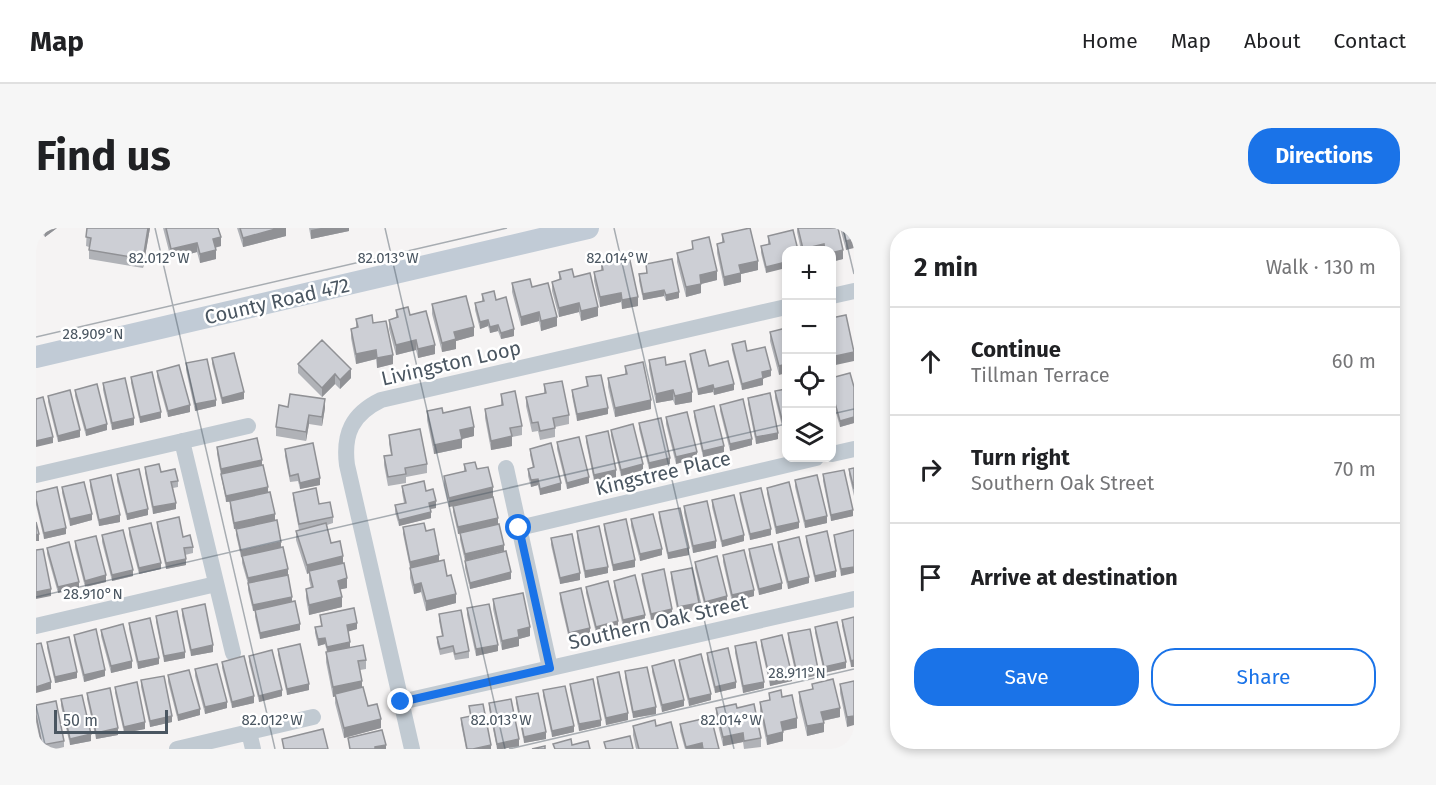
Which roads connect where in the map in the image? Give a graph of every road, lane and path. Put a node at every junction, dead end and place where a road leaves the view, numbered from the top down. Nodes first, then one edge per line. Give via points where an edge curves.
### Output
1 (588, 228) edge
2 (854, 291) edge
3 (836, 295) edge
4 (782, 308) edge
5 (36, 357) edge
6 (248, 426) dead end
7 (182, 441) junction
8 (854, 448) edge
9 (836, 453) edge
10 (799, 462) edge
11 (506, 468) dead end
12 (36, 475) edge
13 (519, 528) junction
14 (216, 584) junction
15 (854, 599) edge
16 (36, 626) edge
17 (233, 653) dead end
18 (550, 668) junction
19 (401, 702) junction
20 (313, 717) dead end
21 (249, 732) junction
22 (177, 749) edge
23 (253, 749) edge
24 (412, 749) edge

1 - 5 street, County Road 472
2 - 3 street
4 - 19 street, Livingston Loop via 381,400 357,417 347,437 347,465
6 - 7 street
7 - 12 street
7 - 14 street
8 - 9 street
10 - 13 street, Kingstree Place
11 - 13 street
13 - 18 street
14 - 16 street
14 - 17 street
15 - 18 street, Southern Oak Street
18 - 19 street, Southern Oak Street
19 - 24 street, Livingston Loop
20 - 21 street
21 - 22 street
21 - 23 street

